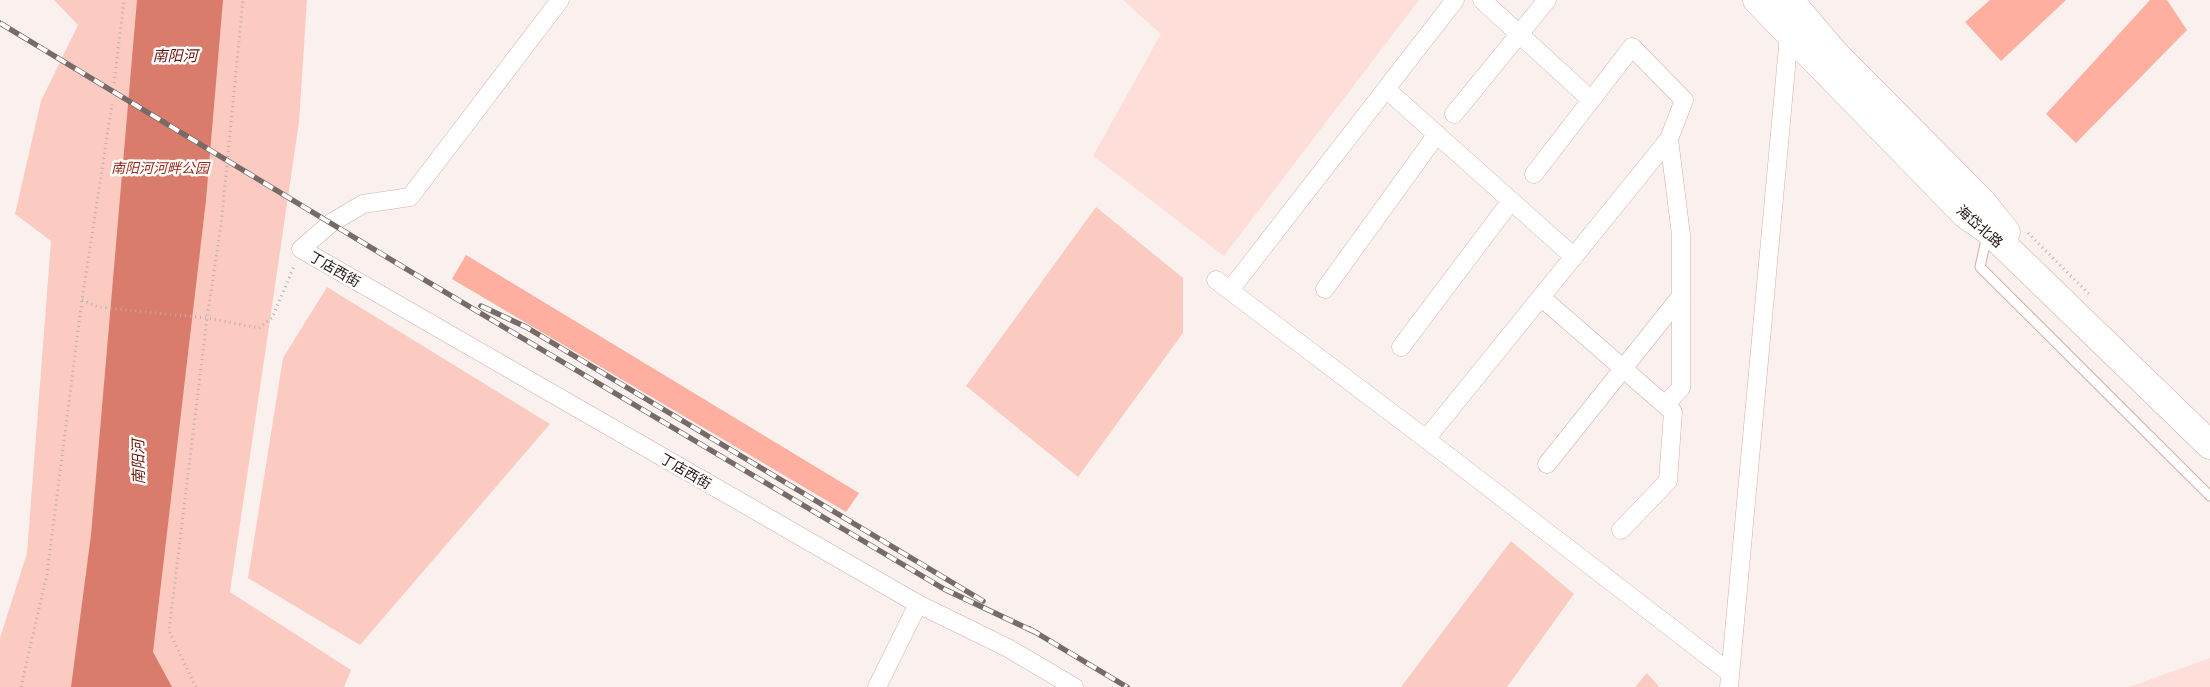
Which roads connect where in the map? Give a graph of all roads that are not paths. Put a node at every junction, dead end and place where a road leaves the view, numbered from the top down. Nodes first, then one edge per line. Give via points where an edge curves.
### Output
1 (560, 0) edge
2 (1455, 0) edge
3 (1482, 0) edge
4 (1547, 0) edge
5 (1757, 0) edge
6 (1785, 0) edge
7 (1790, 0) edge
8 (1790, 35) junction
9 (1386, 89) junction
10 (1590, 99) junction
11 (1454, 114) dead end
12 (1437, 134) junction
13 (1669, 139) junction
14 (1534, 174) dead end
15 (1511, 201) junction
16 (1988, 230) junction
17 (1574, 257) junction
18 (1325, 289) dead end
19 (1681, 296) junction
20 (1542, 297) junction
21 (1401, 347) dead end
22 (1623, 369) junction
23 (1665, 405) junction
24 (2210, 436) edge
25 (1426, 439) junction
26 (2210, 446) edge
27 (1547, 464) dead end
28 (2210, 496) edge
29 (1621, 530) dead end
30 (918, 604) junction
31 (1730, 680) edge
32 (878, 687) edge
33 (1074, 687) edge

1 - 30 street, 丁店西街 via 410,197 362,204 331,223 301,249
2 - 9 street
3 - 10 street
4 - 11 street
5 - 8 main road, 海岱北路
6 - 8 street
7 - 24 main road, 海岱北路 via 1836,55 1981,201 1997,223
8 - 16 main road, 海岱北路 via 1965,214
8 - 31 street
9 - 12 street
9 - 25 street via 1223,285
10 - 13 street via 1632,47 1684,100
10 - 14 street
12 - 15 street
12 - 18 street
13 - 17 street
13 - 19 street via 1681,235
15 - 17 street
15 - 21 street
16 - 26 main road, 海岱北路
16 - 28 lane via 1980,267
17 - 20 street
19 - 22 street
19 - 23 street via 1681,388
20 - 22 street
20 - 25 street
22 - 23 street
22 - 27 street
23 - 29 street via 1673,412 1668,481
25 - 31 street
30 - 32 street
30 - 33 street, 丁店西街 via 1008,648

